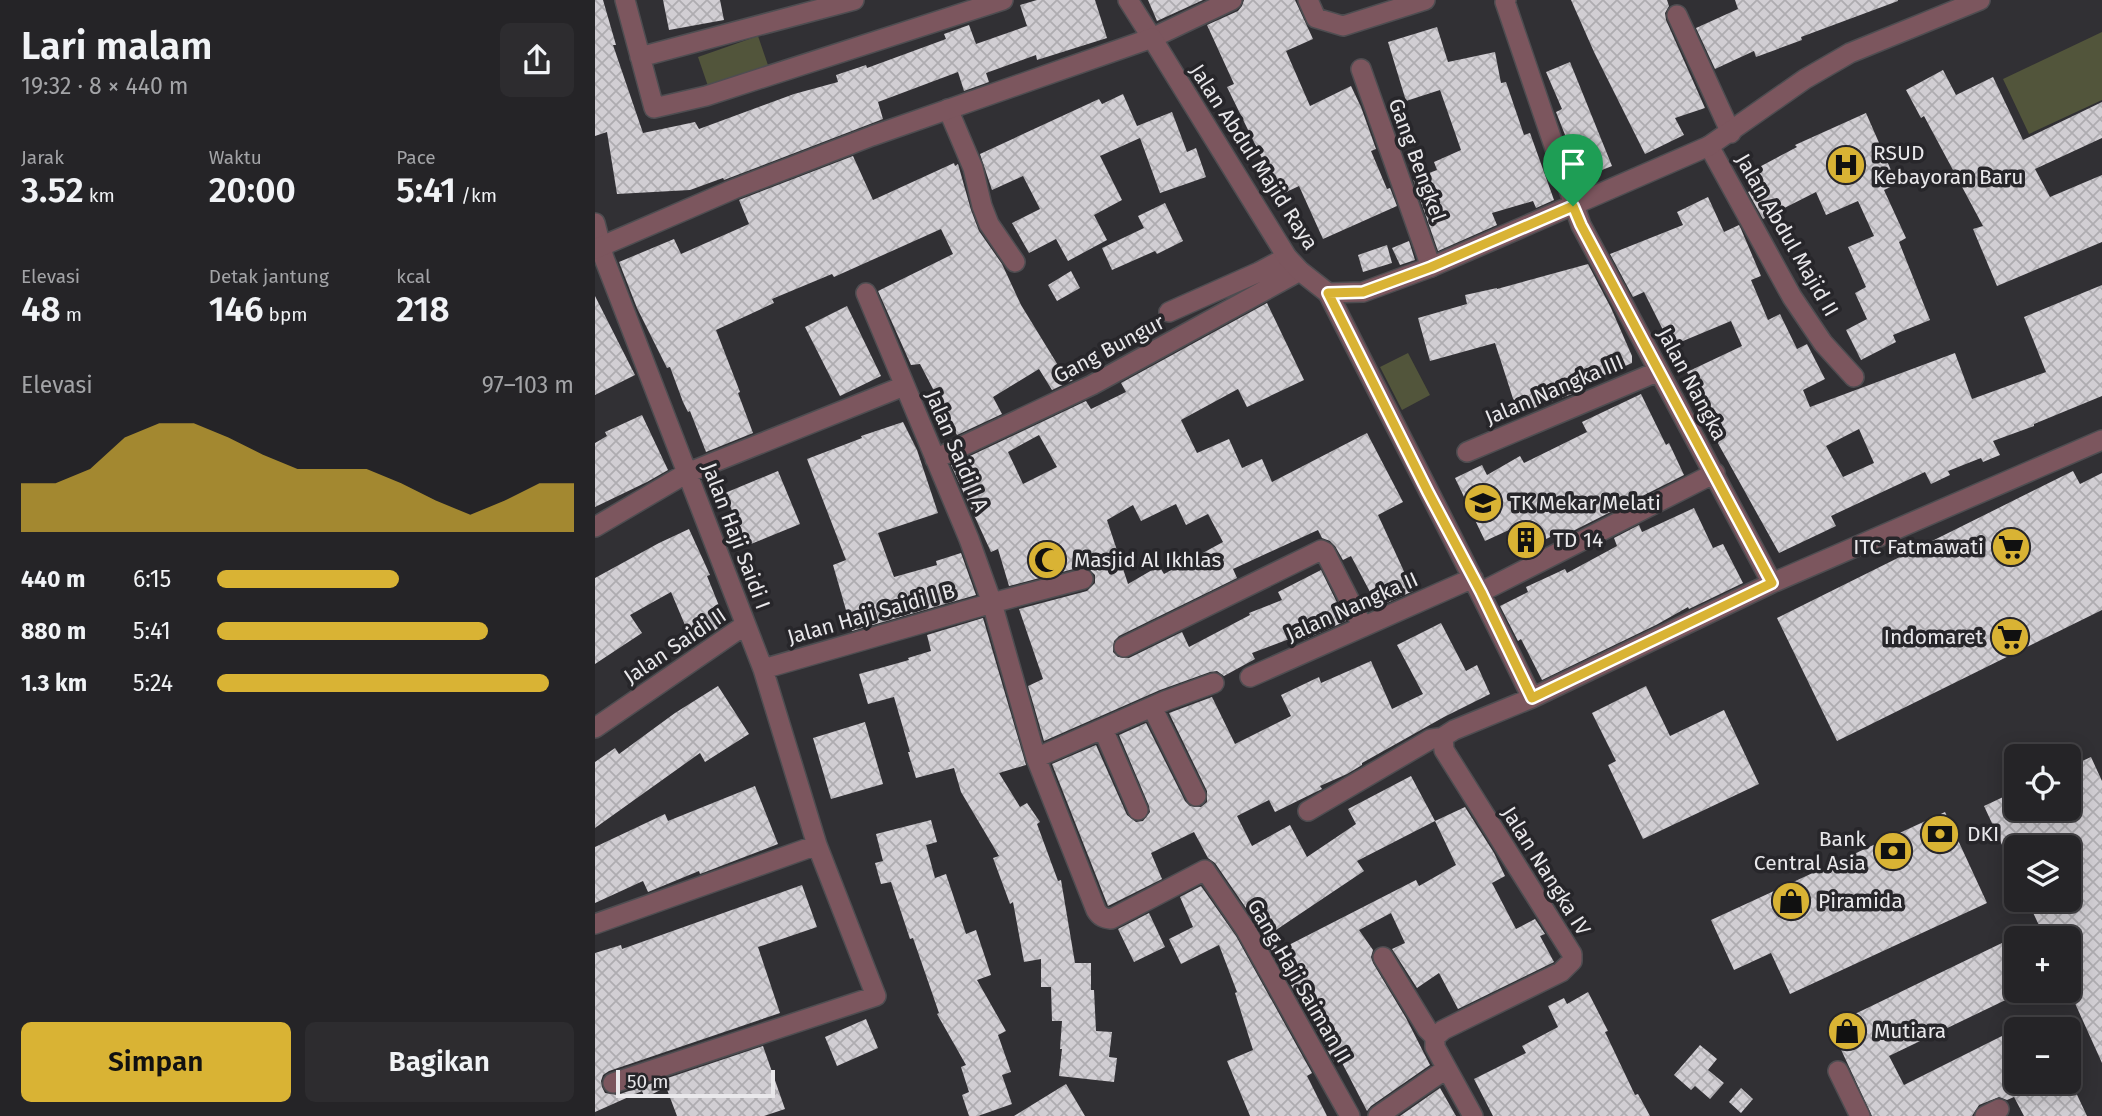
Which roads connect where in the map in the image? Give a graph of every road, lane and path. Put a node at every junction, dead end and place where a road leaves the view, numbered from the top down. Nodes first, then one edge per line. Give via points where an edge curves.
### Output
1 (625, 0) edge
2 (854, 0) edge
3 (1003, 0) edge
4 (1128, 0) edge
5 (1232, 0) edge
6 (1308, 0) edge
7 (1425, 0) edge
8 (1506, 0) edge
9 (1979, 0) edge
10 (1677, 15) dead end
11 (1152, 38) junction
12 (640, 57) junction
13 (1361, 69) dead end
14 (948, 109) junction
15 (1731, 133) junction
16 (1709, 146) junction
17 (1573, 206) junction
18 (595, 223) edge
19 (598, 247) edge
20 (1015, 262) dead end
21 (1294, 264) junction
22 (1431, 267) junction
23 (866, 293) dead end
24 (1328, 293) junction
25 (1169, 312) dead end
26 (1659, 371) junction
27 (1854, 377) dead end
28 (904, 386) junction
29 (2102, 440) edge
30 (1467, 452) dead end
31 (935, 460) junction
32 (687, 472) junction
33 (1714, 473) junction
34 (595, 527) edge
35 (1083, 579) dead end
36 (1772, 583) junction
37 (1477, 585) junction
38 (992, 603) junction
39 (745, 625) junction
40 (1363, 627) junction
41 (1124, 647) dead end
42 (763, 669) junction
43 (1250, 677) dead end
44 (1214, 683) dead end
45 (1532, 698) junction
46 (1152, 707) junction
47 (595, 728) edge
48 (1103, 729) junction
49 (1443, 737) junction
50 (1036, 758) junction
51 (1196, 796) dead end
52 (1138, 810) dead end
53 (1308, 811) dead end
54 (817, 845) junction
55 (1205, 870) joint
56 (595, 924) edge
57 (1384, 957) dead end
58 (1435, 1037) junction
59 (1446, 1069) junction
60 (1837, 1072) dead end
61 (613, 1083) dead end
62 (1350, 1116) edge
63 (1378, 1116) edge
64 (1473, 1116) edge
65 (1860, 1116) edge

1 - 12 street
2 - 12 street
3 - 12 street via 706,96 654,108
4 - 11 street, Jalan Abdul Majid Raya
5 - 11 street
6 - 7 street via 1316,18 1343,26
8 - 17 street, Jalan Nangka
9 - 15 street via 1850,52
10 - 15 street
11 - 14 street
11 - 21 street, Jalan Abdul Majid Raya
13 - 22 street, Gang Bengkel
14 - 19 street via 734,189
14 - 20 street via 973,168 989,224
15 - 16 street
16 - 17 street
16 - 27 street, Jalan Abdul Majid II via 1792,297
17 - 22 street
17 - 26 street, Jalan Nangka
18 - 19 street, Jalan Haji Saidi I
19 - 32 street, Jalan Haji Saidi I
21 - 24 street, Jalan Abdul Majid Raya
21 - 25 street via 1259,272
21 - 31 street, Gang Bungur via 1083,389
22 - 24 street via 1363,292
23 - 28 street
24 - 37 street
26 - 30 street, Jalan Nangka III
26 - 33 street, Jalan Nangka
28 - 31 street, Jalan Saidi I A
28 - 32 street, Jalan Saidi I A
29 - 36 street
31 - 38 street, Jalan Saidi I A
32 - 34 street, Jalan Saidi I A
32 - 39 street, Jalan Haji Saidi I
33 - 36 street, Jalan Nangka
33 - 37 street, Jalan Nangka II
35 - 38 street, Jalan Haji Saidi I B
36 - 45 street
37 - 40 street, Jalan Nangka II
37 - 45 street
38 - 42 street, Jalan Haji Saidi I B
38 - 50 street, Jalan Saidi I A
39 - 42 street, Jalan Haji Saidi I
39 - 47 street, Jalan Saidi II
40 - 41 street via 1321,550
40 - 43 street, Jalan Nangka II
42 - 54 street, Jalan Haji Saidi I
44 - 46 street
45 - 49 street
46 - 48 street
46 - 51 street
48 - 50 street
48 - 52 street
49 - 53 street via 1431,739
49 - 58 street, Jalan Nangka IV via 1444,750 1572,961 1561,972
50 - 55 street, Jalan Saidi I A via 1098,915 1111,919
54 - 56 street
54 - 61 street, Jalan Haji Saidi I via 876,996
55 - 62 street, Gang Haji Saiman II via 1245,930
57 - 58 street
58 - 59 street
59 - 63 street
59 - 64 street
60 - 65 street

